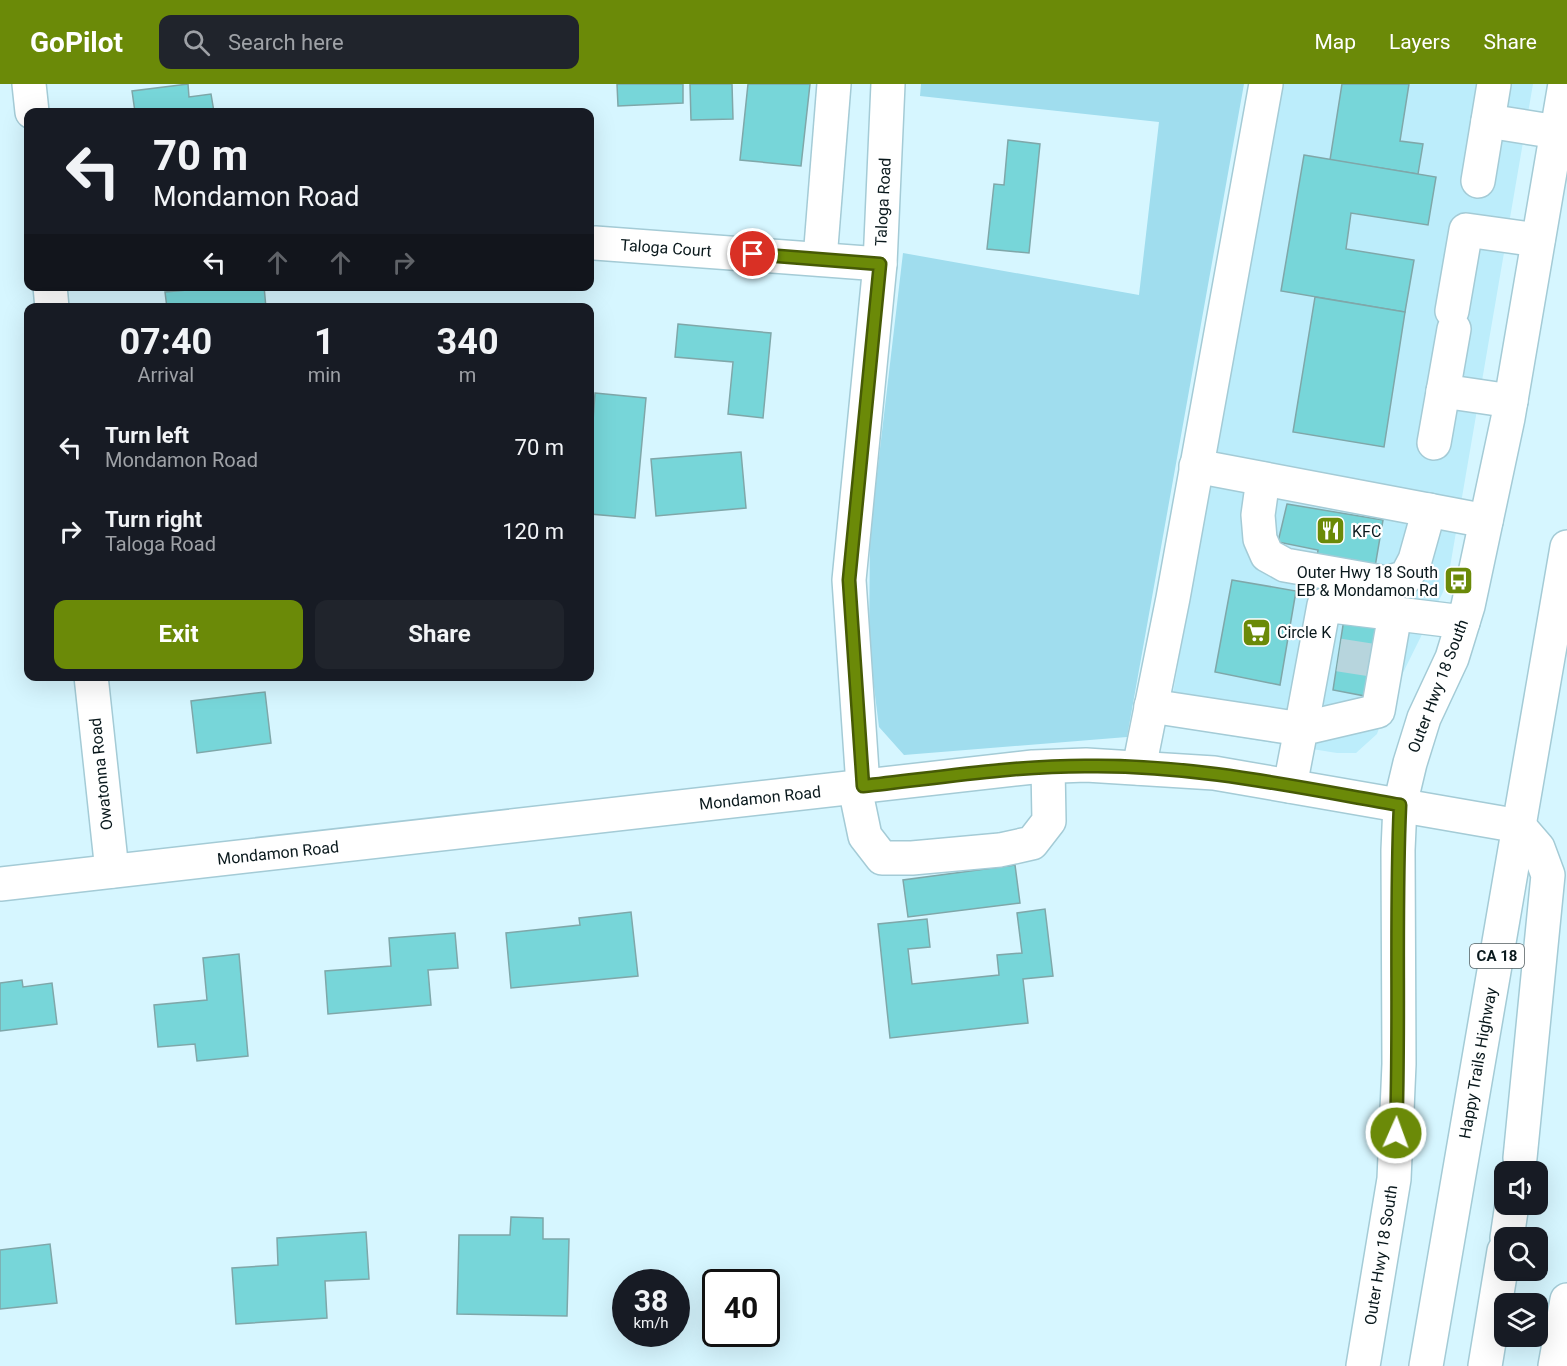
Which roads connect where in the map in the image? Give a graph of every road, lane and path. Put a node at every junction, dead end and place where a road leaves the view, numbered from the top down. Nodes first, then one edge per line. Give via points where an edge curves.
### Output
1 (29, 84) edge
2 (834, 84) edge
3 (888, 84) edge
4 (1266, 84) edge
5 (1494, 84) edge
6 (1565, 84) edge
7 (32, 108) edge
8 (1488, 121) junction
9 (1557, 132) junction
10 (1478, 181) dead end
11 (1538, 240) junction
12 (595, 243) dead end
13 (820, 259) junction
14 (880, 264) junction
15 (1443, 391) junction
16 (1511, 401) junction
17 (1434, 443) dead end
18 (1196, 466) junction
19 (1263, 478) junction
20 (1429, 510) junction
21 (1486, 521) junction
22 (1567, 546) edge
23 (1395, 614) junction
24 (1463, 622) junction
25 (92, 681) edge
26 (1151, 706) junction
27 (1378, 711) junction
28 (1424, 718) junction
29 (1301, 729) junction
30 (1048, 767) junction
31 (1139, 768) junction
32 (1290, 786) junction
33 (859, 787) junction
34 (1400, 805) junction
35 (1519, 826) junction
36 (112, 871) junction
37 (0, 885) edge
38 (1567, 899) edge
39 (1519, 1161) edge
40 (1520, 1161) edge
41 (1499, 1281) edge
42 (1567, 1300) edge
43 (1559, 1361) edge
44 (1363, 1366) edge
45 (1426, 1366) edge
46 (1485, 1366) edge

1 - 7 street
2 - 13 street
3 - 14 street, Taloga Road
4 - 18 street
5 - 8 street
6 - 9 street, Outer Hwy 18 South
8 - 9 street
8 - 10 street
9 - 11 street, Outer Hwy 18 South
11 - 15 street via 1466,230
11 - 16 street, Outer Hwy 18 South
12 - 13 street, Taloga Court
13 - 14 street, Taloga Court
14 - 33 street, Taloga Road via 849,580
15 - 16 street
15 - 17 street
16 - 21 street, Outer Hwy 18 South
18 - 19 street
18 - 26 street
19 - 20 street
19 - 20 street via 1258,515 1260,539 1267,555 1286,565 1387,583 1406,576 1415,560
20 - 21 street
21 - 24 street, Outer Hwy 18 South
22 - 35 street, Happy Trails Highway / CA 18
23 - 24 street
23 - 27 street via 1379,661
23 - 29 street via 1324,605 1327,653
24 - 28 street, Outer Hwy 18 South via 1452,658
25 - 36 street, Owatonna Road
26 - 29 street
26 - 31 street
27 - 28 street
27 - 29 street
28 - 34 street, Outer Hwy 18 South
29 - 32 street
30 - 31 street, Mondamon Road
30 - 33 street, Mondamon Road
30 - 33 street, Taloga Road via 1049,821 1032,843 1000,850 882,858 865,836
31 - 32 street, Mondamon Road via 1214,773
32 - 34 street, Mondamon Road
33 - 36 street, Mondamon Road
34 - 35 street, Mondamon Road
34 - 44 street, Outer Hwy 18 South via 1399,1064 1394,1179
35 - 39 street via 1538,848 1548,875
35 - 45 street, Happy Trails Highway / CA 18
36 - 37 street, Mondamon Road
38 - 40 street
41 - 46 street
42 - 43 street

